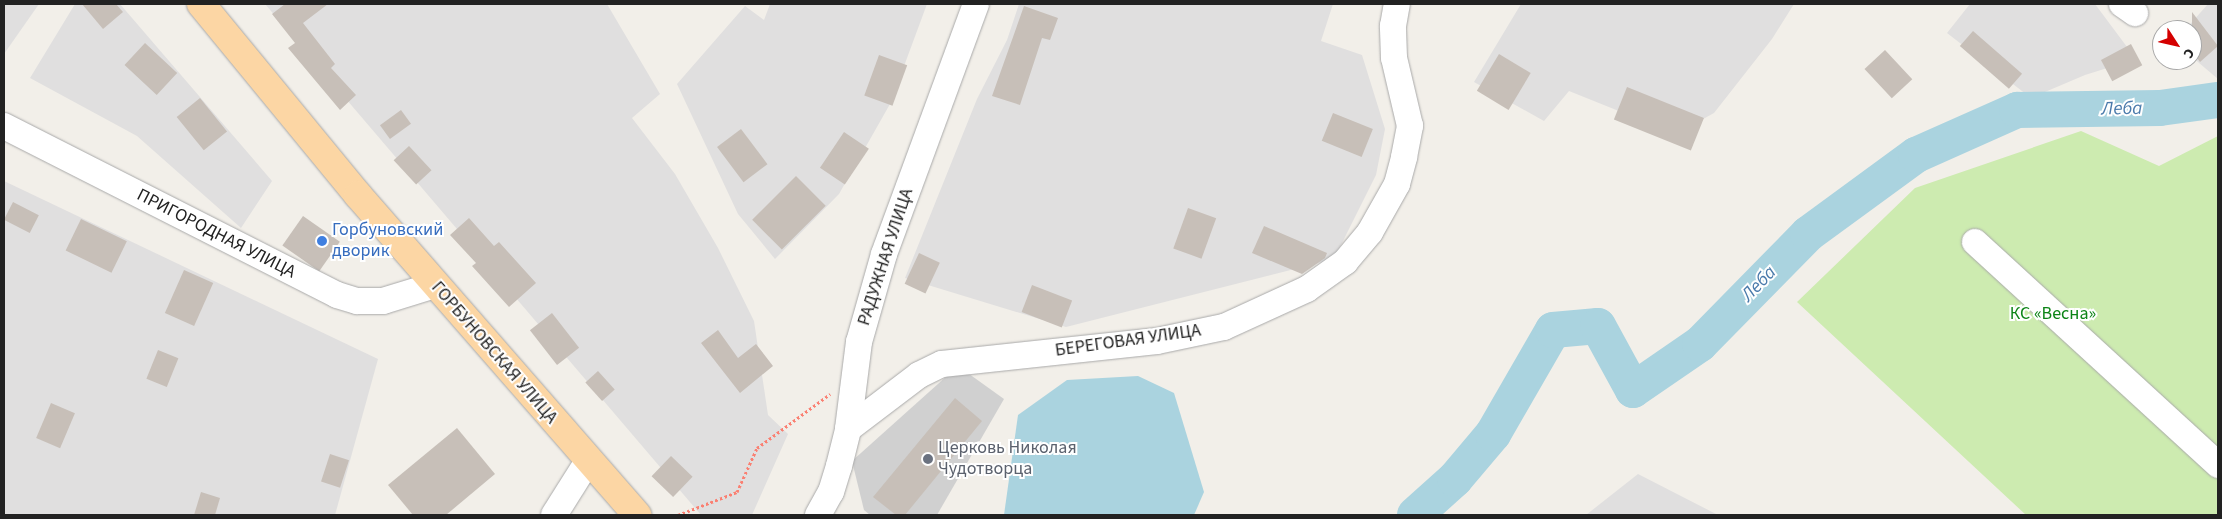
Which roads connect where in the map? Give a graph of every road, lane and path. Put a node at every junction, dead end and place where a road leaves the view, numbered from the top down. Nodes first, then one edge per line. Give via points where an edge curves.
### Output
1 (202, 4) edge
2 (976, 4) edge
3 (1397, 4) edge
4 (4, 126) edge
5 (1976, 242) dead end
6 (435, 285) junction
7 (854, 376) junction
8 (848, 429) junction
9 (588, 461) junction
10 (2218, 465) edge
11 (554, 515) edge
12 (637, 515) edge
13 (678, 515) edge
14 (818, 515) edge

1 - 6 main road, ГОРБУНОВСКАЯ УЛИЦА via 258,76
2 - 7 street, РАДУЖНАЯ УЛИЦА via 884,254 859,342
3 - 8 street, БЕРЕГОВАЯ УЛИЦА via 1394,58 1410,126 1404,157 1398,184 1370,232 1345,262 1307,289 1224,327 1157,341 942,364 919,375
4 - 6 street, ПРИГОРОДНАЯ УЛИЦА via 337,295 357,301 383,301
5 - 10 street
6 - 9 main road, ГОРБУНОВСКАЯ УЛИЦА
7 - 8 street, РАДУЖНАЯ УЛИЦА
7 - 13 path via 757,448 737,492
8 - 14 street, РАДУЖНАЯ УЛИЦА via 831,492
9 - 11 street
9 - 12 main road, ГОРБУНОВСКАЯ УЛИЦА

